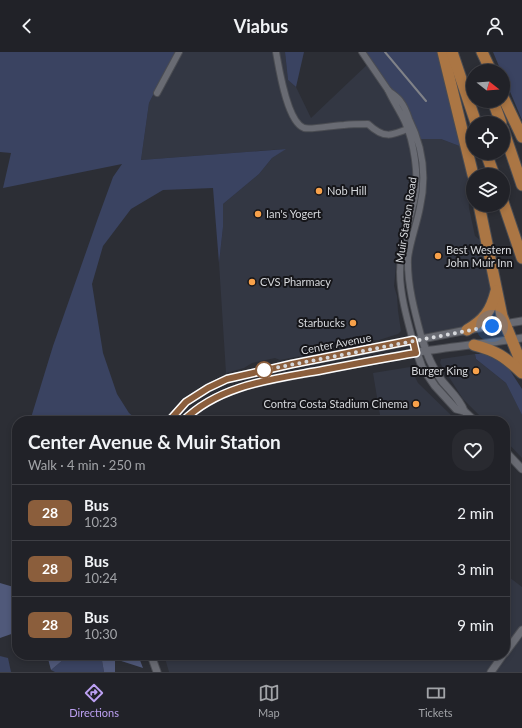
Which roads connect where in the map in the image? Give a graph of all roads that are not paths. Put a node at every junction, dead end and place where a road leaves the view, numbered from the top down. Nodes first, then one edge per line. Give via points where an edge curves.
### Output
1 (179, 52) edge
2 (276, 52) edge
3 (362, 52) edge
4 (443, 52) edge
5 (452, 52) edge
6 (477, 52) edge
7 (482, 52) edge
8 (481, 64) edge
9 (488, 64) edge
10 (157, 93) dead end
11 (509, 108) edge
12 (474, 116) edge
13 (410, 128) junction
14 (522, 137) edge
15 (510, 150) edge
16 (471, 168) edge
17 (522, 185) edge
18 (480, 212) edge
19 (506, 212) edge
20 (522, 258) edge
21 (496, 291) junction
22 (521, 321) edge
23 (504, 324) junction
24 (467, 330) junction
25 (422, 339) junction
26 (516, 339) edge
27 (413, 340) junction
28 (474, 345) junction
29 (426, 351) junction
30 (416, 353) junction
31 (522, 365) edge
32 (522, 373) edge
33 (464, 411) junction
34 (173, 416) edge
35 (188, 416) edge
36 (470, 416) edge
37 (510, 456) edge
38 (522, 469) edge
39 (522, 630) edge
40 (510, 646) edge
41 (153, 660) edge
42 (499, 660) edge
43 (157, 672) edge
44 (490, 672) edge

1 - 10 street
2 - 13 street via 283,89 296,122 304,128 368,124 377,132 393,135
3 - 13 street, Muir Station Road via 388,90 401,101
4 - 16 highway
5 - 12 highway
6 - 8 highway
7 - 9 highway
11 - 14 highway
13 - 25 street, Muir Station Road via 418,139 424,170 421,206 408,257 416,320
13 - 27 street, Muir Station Road via 417,181 416,196 402,245 400,271 401,289
15 - 17 highway
18 - 21 highway
19 - 20 highway
21 - 23 highway
21 - 24 highway via 486,315
22 - 23 street, Center Avenue
23 - 24 street, Center Avenue
23 - 26 highway
24 - 25 street, Center Avenue
25 - 27 street, Center Avenue
25 - 29 street
26 - 28 street
26 - 31 highway
27 - 30 street
27 - 34 street, Center Avenue via 227,379 186,402
28 - 29 street
28 - 32 highway via 492,350 506,358
29 - 30 street
29 - 33 street via 433,369 462,403
30 - 33 street via 428,377 444,397 456,409
30 - 35 street via 238,388 212,399
33 - 36 street
37 - 38 street
39 - 40 street
41 - 43 street
42 - 44 street

